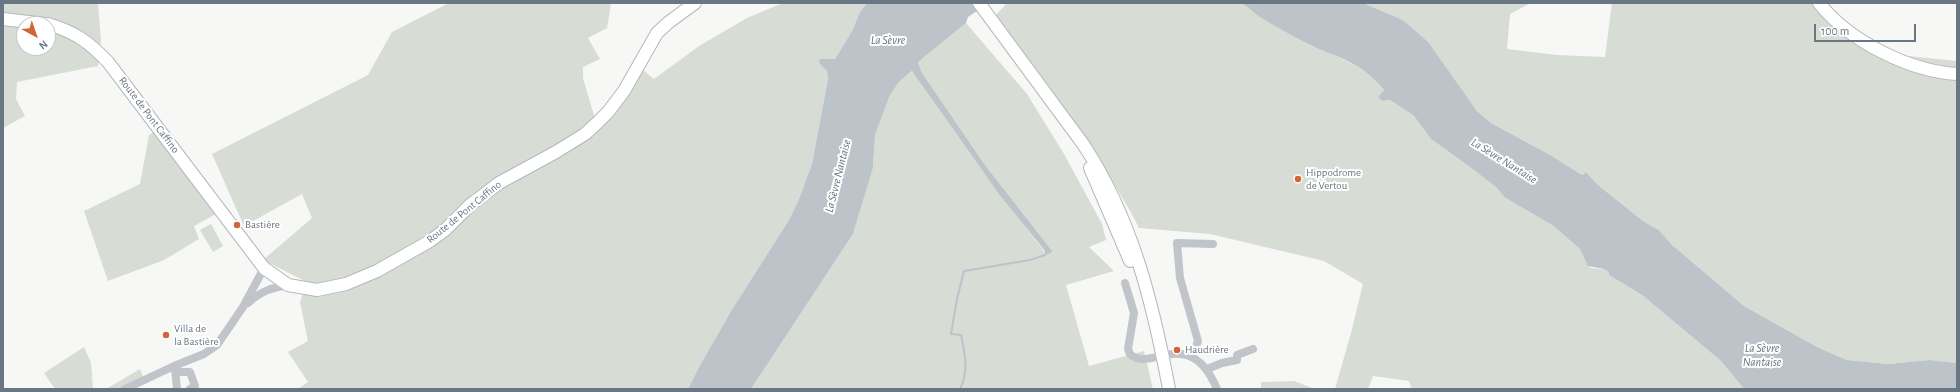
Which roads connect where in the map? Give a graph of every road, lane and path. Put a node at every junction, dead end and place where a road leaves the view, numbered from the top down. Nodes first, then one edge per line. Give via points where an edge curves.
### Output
1 (695, 3) edge
2 (979, 3) edge
3 (1819, 3) edge
4 (3, 19) edge
5 (16, 20) edge
6 (56, 27) edge
7 (1957, 74) edge
8 (1068, 124) junction
9 (1212, 244) dead end
10 (267, 271) junction
11 (1125, 283) dead end
12 (288, 286) junction
13 (269, 288) junction
14 (243, 307) junction
15 (1253, 349) dead end
16 (1159, 356) junction
17 (1192, 356) junction
18 (175, 369) junction
19 (1207, 369) junction
20 (125, 389) edge
21 (178, 389) edge
22 (190, 389) edge
23 (1162, 389) edge
24 (1169, 389) edge
25 (1217, 389) edge

1 - 12 street, Route de Pont Caffino via 657,33 616,102 596,124 571,143 499,183 440,233 377,271 346,284 317,290
2 - 8 street
3 - 7 street via 1837,23 1869,45 1913,64
4 - 5 street, Route de Pont Caffino
6 - 10 street, Route de Pont Caffino via 79,36 108,62
8 - 16 street via 1124,244
8 - 16 street via 1096,164 1118,206 1144,278
9 - 17 street via 1177,243 1180,278 1198,342
10 - 12 street, Route de Pont Caffino
10 - 13 street
10 - 14 street
11 - 16 street via 1134,313 1128,348 1130,354 1139,359
12 - 13 street
13 - 14 street
14 - 18 street via 217,345
15 - 19 street via 1237,354 1237,360
16 - 17 street
16 - 23 street
16 - 24 street
17 - 19 street
18 - 20 street
18 - 21 street
18 - 22 street via 190,372 195,386
19 - 25 street

